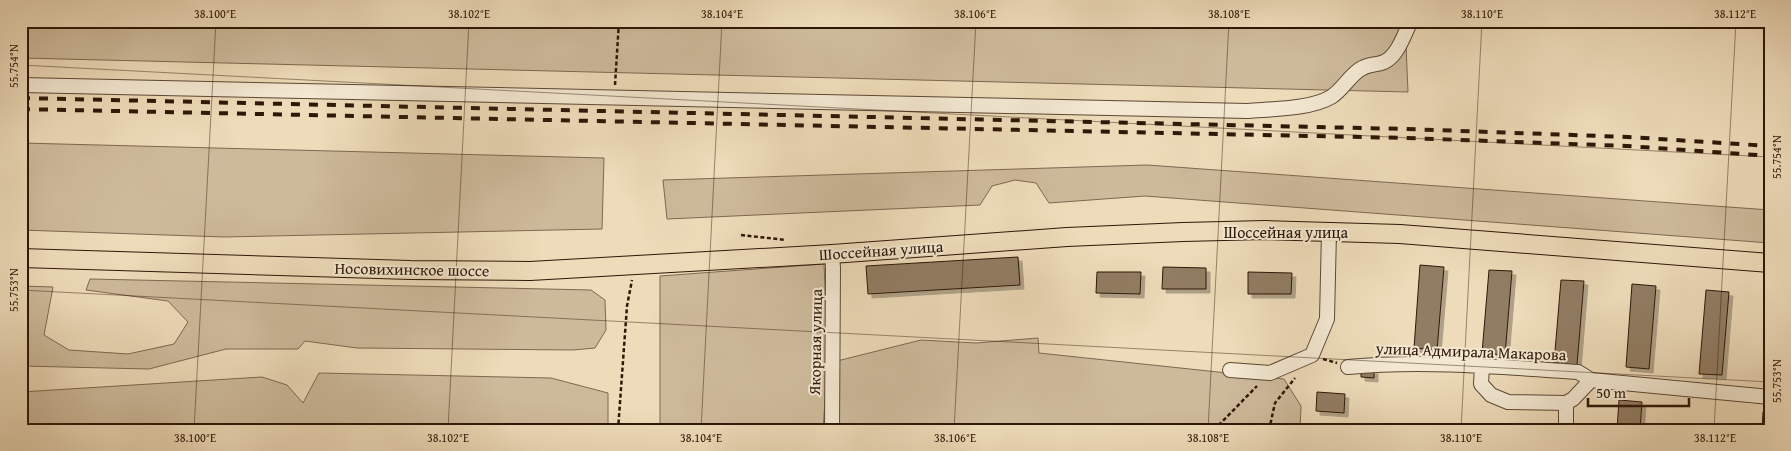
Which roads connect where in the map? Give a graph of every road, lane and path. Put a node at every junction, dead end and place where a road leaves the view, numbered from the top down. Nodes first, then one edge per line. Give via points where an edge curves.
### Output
1 (619, 21) edge
2 (1411, 21) edge
3 (21, 85) edge
4 (614, 99) junction
5 (1329, 231) junction
6 (741, 235) dead end
7 (790, 241) dead end
8 (832, 254) junction
9 (801, 255) joint
10 (21, 258) edge
11 (1770, 263) edge
12 (634, 266) junction
13 (1312, 355) junction
14 (1482, 366) junction
15 (1348, 367) joint
16 (1230, 370) dead end
17 (1270, 373) junction
18 (1296, 376) dead end
19 (1591, 380) junction
20 (1770, 397) edge
21 (1566, 403) junction
22 (618, 430) edge
23 (832, 430) edge
24 (1214, 430) edge
25 (1270, 430) edge
26 (1566, 430) edge

1 - 4 path
2 - 4 street via 1395,54 1384,62 1370,64 1357,71 1330,97 1308,104 1248,111
3 - 4 street
5 - 8 main road, Шоссейная улица via 1067,237
5 - 11 main road, Шоссейная улица
5 - 13 street via 1326,319
6 - 7 path
8 - 9 main road, Шоссейная улица
8 - 23 street, Якорная улица
9 - 12 main road, Носовихинское шоссе
10 - 12 main road, Носовихинское шоссе via 410,270 530,271
12 - 22 path via 627,306
13 - 15 path
13 - 17 street
14 - 15 street, улица Адмирала Макарова
14 - 19 street, улица Адмирала Макарова via 1578,372
14 - 21 street via 1480,384 1491,395 1508,402
16 - 17 street
17 - 24 path
18 - 25 path via 1275,403
19 - 20 street, улица Адмирала Макарова
19 - 21 street
21 - 26 street

